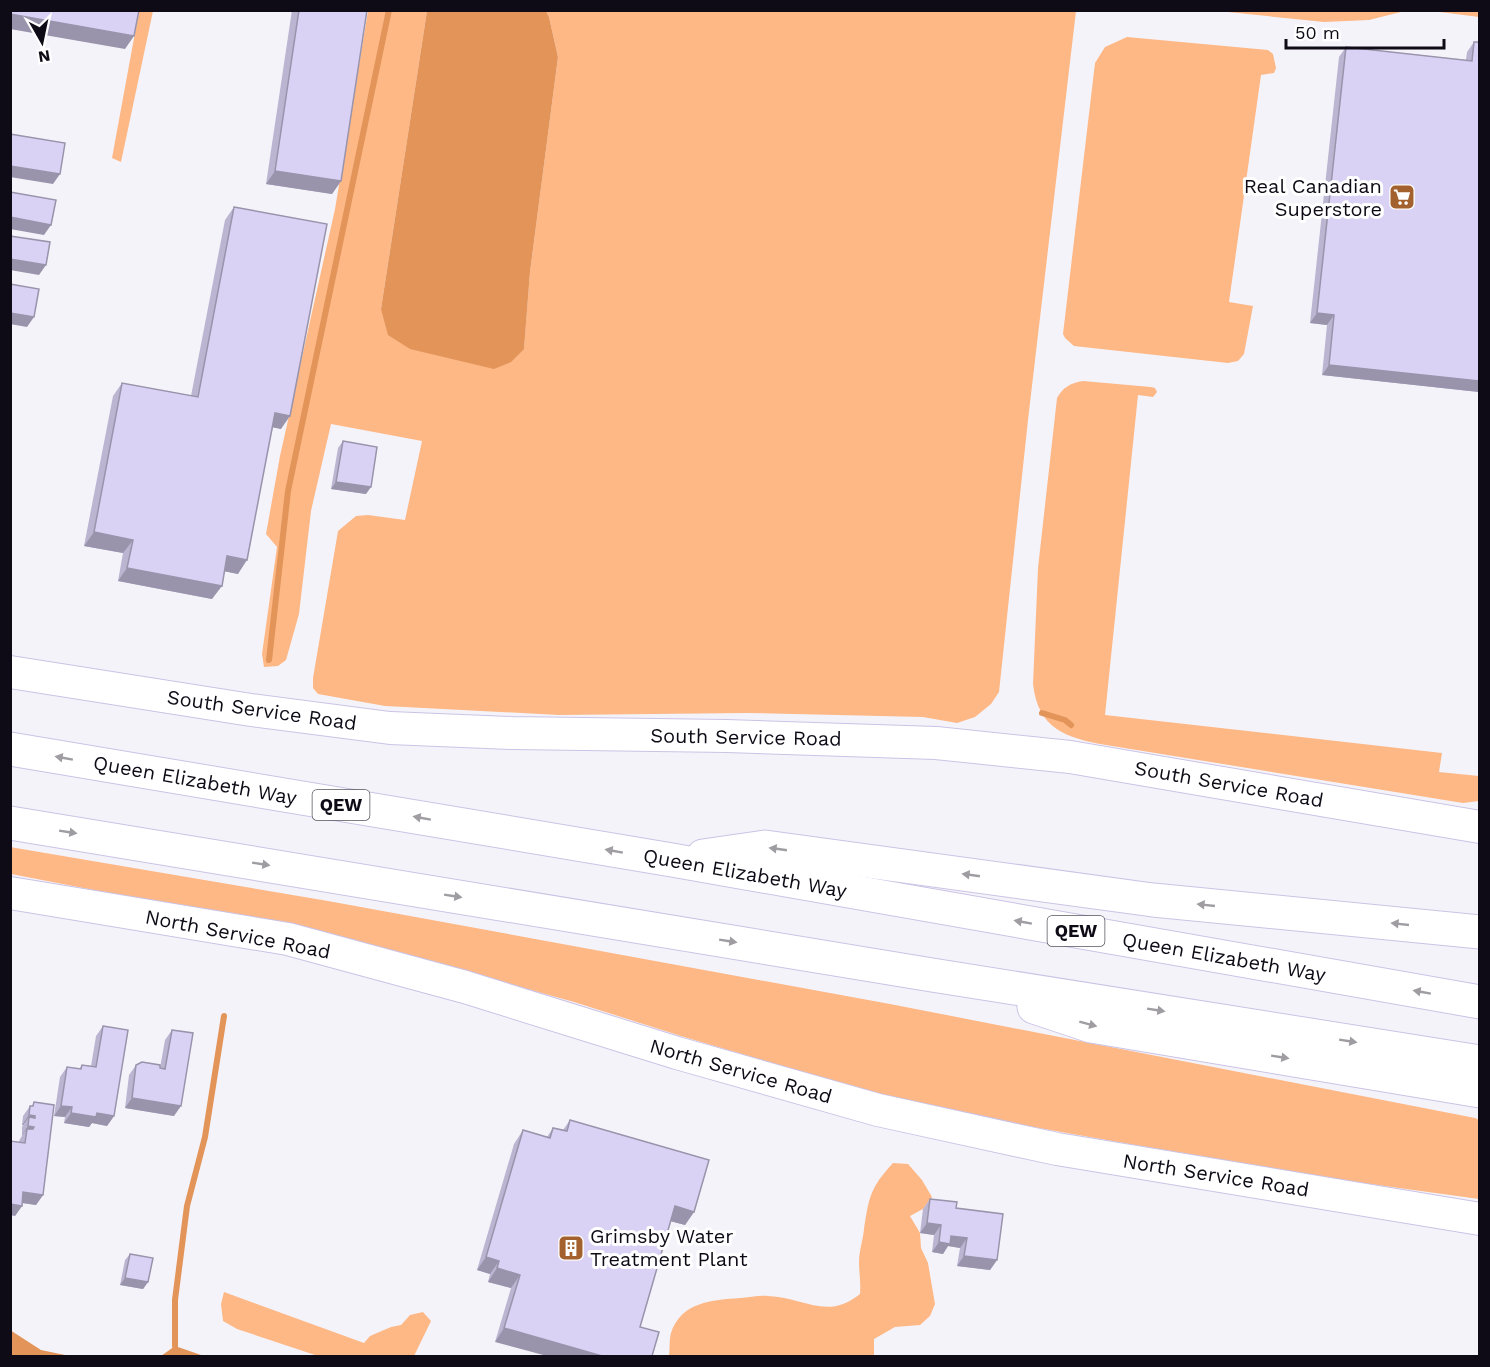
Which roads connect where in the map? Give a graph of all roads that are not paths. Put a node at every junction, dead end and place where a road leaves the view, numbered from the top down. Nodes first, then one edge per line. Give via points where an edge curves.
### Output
1 (10, 672) edge
2 (10, 749) edge
3 (10, 823) edge
4 (1479, 827) edge
5 (672, 860) junction
6 (10, 893) edge
7 (1479, 932) edge
8 (932, 975) junction
9 (1479, 1002) edge
10 (1479, 1062) edge
11 (1479, 1091) edge
12 (1479, 1219) edge

1 - 4 street, South Service Road via 390,728 837,738 1006,749
5 -> 2 highway, Queen Elizabeth Way / QEW
3 -> 8 highway
7 -> 5 highway via 1153,900 765,848
9 -> 5 highway, Queen Elizabeth Way / QEW
6 - 12 street, North Service Road via 288,939 465,987 878,1110 1057,1149
8 -> 10 highway
8 -> 11 highway via 1091,1026

